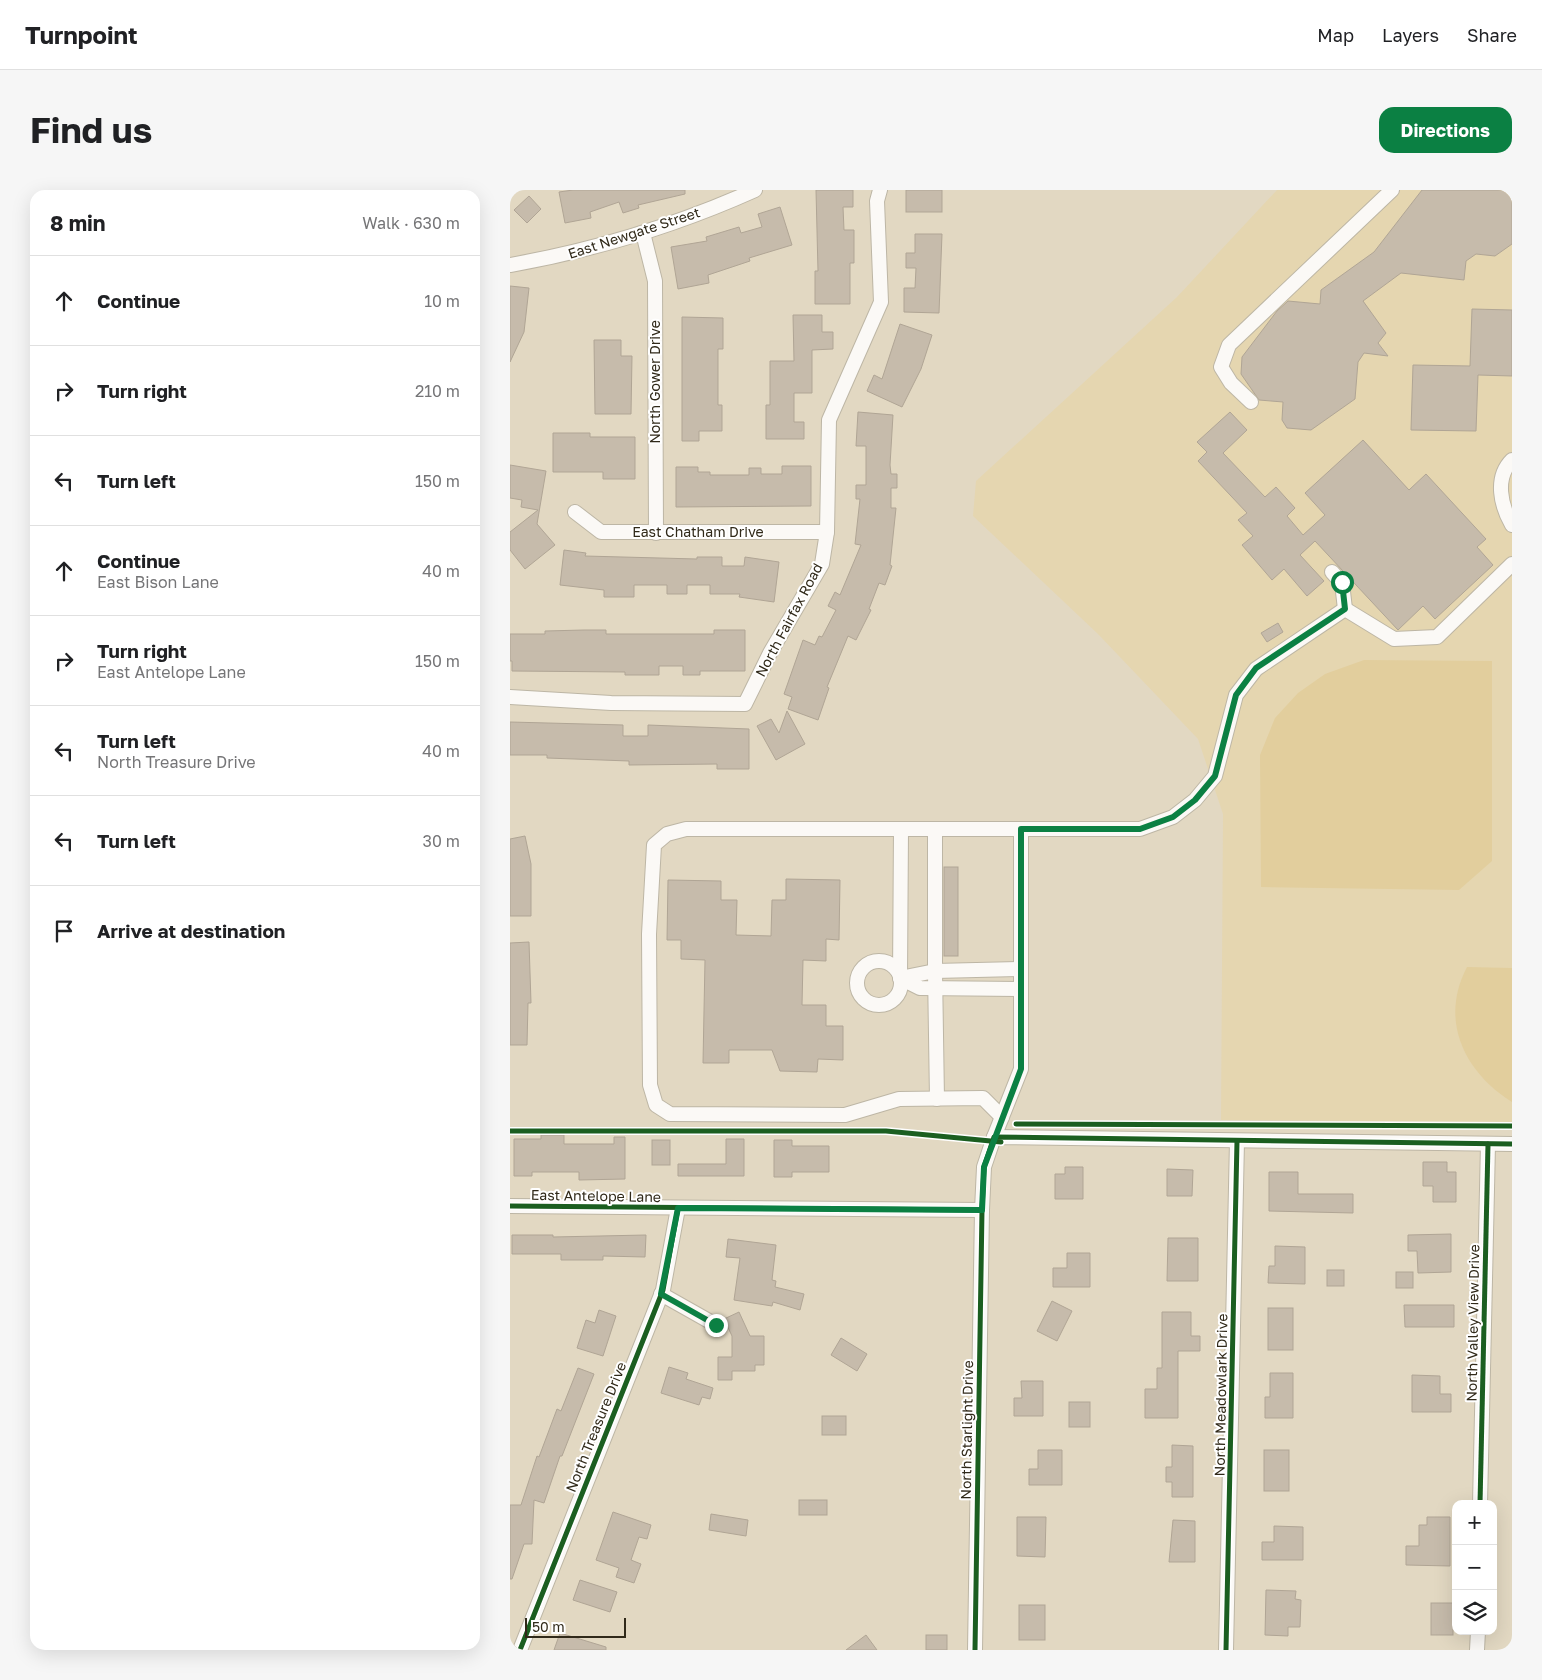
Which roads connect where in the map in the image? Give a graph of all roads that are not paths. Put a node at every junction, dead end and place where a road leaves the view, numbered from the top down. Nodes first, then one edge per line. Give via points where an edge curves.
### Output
1 (755, 190) edge
2 (880, 190) edge
3 (1392, 190) edge
4 (643, 233) junction
5 (510, 265) edge
6 (1251, 402) dead end
7 (1512, 460) edge
8 (575, 512) dead end
9 (1512, 525) edge
10 (827, 532) junction
11 (656, 533) junction
12 (1512, 564) edge
13 (1332, 572) dead end
14 (1345, 609) junction
15 (510, 697) edge
16 (901, 829) junction
17 (935, 829) junction
18 (1021, 829) junction
19 (1021, 969) junction
20 (935, 971) junction
21 (900, 978) junction
22 (936, 989) junction
23 (1021, 989) junction
24 (937, 1098) junction
25 (1002, 1117) junction
26 (994, 1137) junction
27 (1237, 1141) junction
28 (1488, 1144) junction
29 (1512, 1144) edge
30 (510, 1206) edge
31 (678, 1208) junction
32 (982, 1210) junction
33 (661, 1294) junction
34 (716, 1325) dead end
35 (1480, 1500) edge
36 (1478, 1635) edge
37 (520, 1650) edge
38 (975, 1650) edge
39 (1226, 1650) edge
40 (1477, 1650) edge

1 - 4 street, East Newgate Street
2 - 10 street, North Fairfax Road via 881,302 829,420
3 - 6 street via 1229,345 1222,367 1231,383
4 - 5 street, East Newgate Street via 568,255
4 - 11 street, North Gower Drive via 655,281
7 - 9 street via 1502,482 1501,499
8 - 11 street, East Chatham Drive via 601,532
10 - 11 street, East Chatham Drive
10 - 15 street, North Fairfax Road via 822,564 770,653 745,704 611,703
12 - 14 street via 1436,637 1394,639
13 - 14 street via 1342,582
14 - 18 street via 1256,668 1236,695 1215,776 1195,800 1173,817 1140,829
16 - 17 street
16 - 21 street
16 - 24 street via 686,829 668,834 654,845 649,934 650,1085 656,1105 670,1114 845,1116 899,1099
17 - 18 street
17 - 20 street
18 - 19 street, North Starlight Drive
19 - 20 street
19 - 23 street, North Starlight Drive
20 - 21 street
20 - 22 street
21 - 22 street via 920,988
22 - 23 street
22 - 24 street
23 - 25 street, North Starlight Drive via 1021,1069
24 - 25 street via 983,1098
25 - 26 street, North Starlight Drive
26 - 27 street
26 - 32 street, North Starlight Drive via 984,1167
27 - 28 street
27 - 39 street, North Meadowlark Drive
28 - 29 street
28 - 35 street, North Valley View Drive
30 - 31 street, East Antelope Lane
31 - 32 street, East Antelope Lane
31 - 33 street, North Treasure Drive
32 - 38 street, North Starlight Drive
33 - 34 street
33 - 37 street, North Treasure Drive
36 - 40 street

